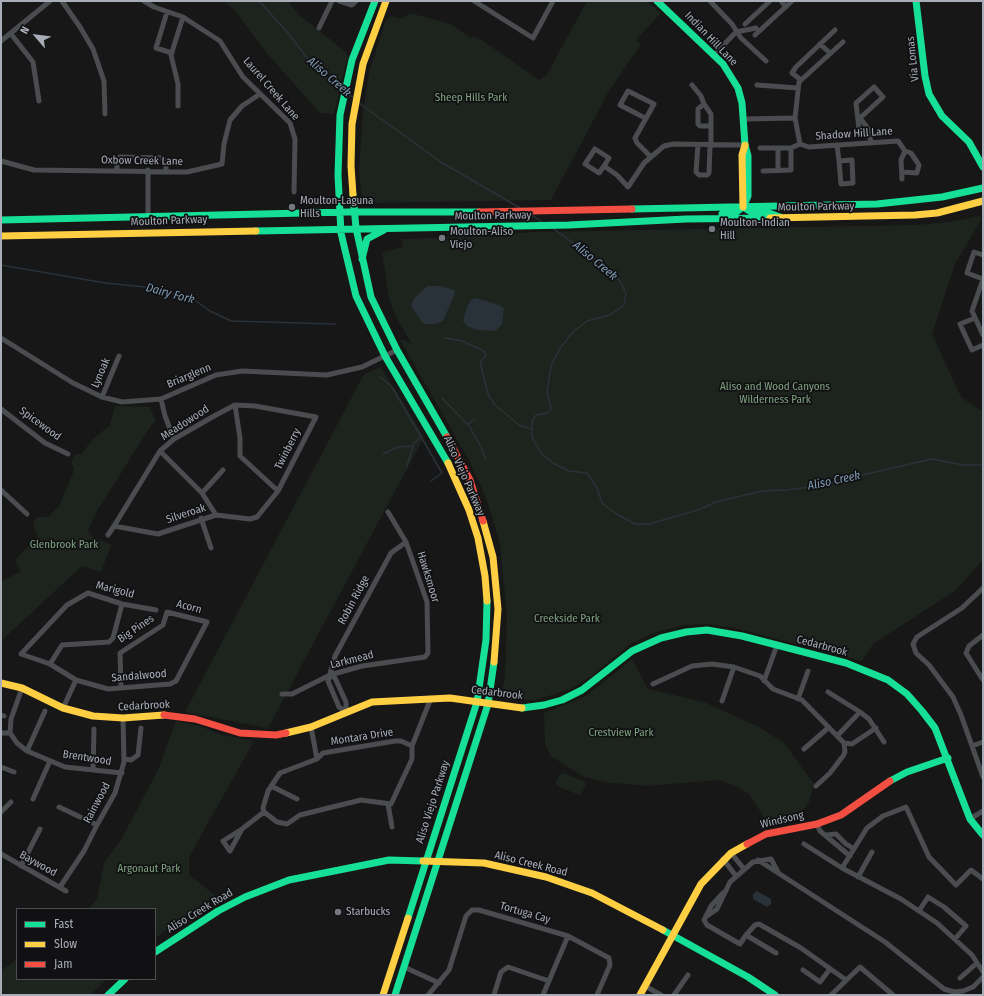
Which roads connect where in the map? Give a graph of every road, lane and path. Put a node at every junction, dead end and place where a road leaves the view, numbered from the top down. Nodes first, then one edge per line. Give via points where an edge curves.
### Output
1 (50, 1) edge
2 (62, 1) edge
3 (144, 1) edge
4 (332, 1) edge
5 (339, 1) edge
6 (356, 1) edge
7 (375, 1) edge
8 (386, 1) edge
9 (474, 1) edge
10 (553, 1) edge
11 (657, 1) edge
12 (710, 1) edge
13 (770, 1) edge
14 (781, 1) edge
15 (792, 1) edge
16 (916, 1) edge
17 (786, 7) junction
18 (166, 12) junction
19 (183, 17) junction
20 (751, 18) junction
21 (745, 24) dead end
22 (319, 28) dead end
23 (835, 30) dead end
24 (757, 31) junction
25 (736, 32) junction
26 (11, 34) junction
27 (1, 41) edge
28 (842, 42) dead end
29 (820, 44) junction
30 (172, 53) junction
31 (830, 53) junction
32 (714, 55) junction
33 (766, 61) dead end
34 (801, 80) junction
35 (692, 85) dead end
36 (757, 85) dead end
37 (798, 88) junction
38 (260, 94) junction
39 (39, 101) dead end
40 (704, 104) junction
41 (178, 106) dead end
42 (105, 114) dead end
43 (646, 118) junction
44 (795, 118) junction
45 (859, 118) junction
46 (745, 119) junction
47 (711, 126) junction
48 (859, 129) dead end
49 (871, 143) junction
50 (800, 144) junction
51 (698, 145) junction
52 (745, 145) junction
53 (837, 145) junction
54 (710, 146) junction
55 (760, 148) dead end
56 (778, 148) junction
57 (791, 148) junction
58 (905, 151) junction
59 (650, 156) junction
60 (1, 161) edge
61 (839, 161) junction
62 (604, 166) junction
63 (983, 167) edge
64 (117, 170) junction
65 (148, 170) junction
66 (778, 170) junction
67 (166, 171) junction
68 (763, 171) dead end
69 (902, 172) junction
70 (902, 180) dead end
71 (983, 188) edge
72 (294, 192) dead end
73 (983, 201) edge
74 (743, 207) junction
75 (341, 212) junction
76 (354, 212) junction
77 (148, 218) junction
78 (784, 218) junction
79 (686, 219) junction
80 (1, 220) edge
81 (341, 228) junction
82 (356, 228) junction
83 (387, 229) junction
84 (1, 236) edge
85 (983, 255) edge
86 (362, 259) junction
87 (983, 279) edge
88 (975, 318) junction
89 (983, 335) edge
90 (1, 338) edge
91 (983, 345) edge
92 (397, 350) junction
93 (119, 356) dead end
94 (385, 356) junction
95 (102, 397) junction
96 (161, 399) junction
97 (235, 405) junction
98 (1, 409) edge
99 (174, 439) junction
100 (160, 451) junction
101 (68, 454) dead end
102 (223, 470) dead end
103 (1, 490) edge
104 (278, 491) junction
105 (202, 493) junction
106 (388, 512) dead end
107 (27, 514) dead end
108 (216, 515) junction
109 (201, 518) junction
110 (114, 526) junction
111 (108, 535) dead end
112 (406, 542) junction
113 (211, 548) dead end
114 (983, 588) edge
115 (122, 604) junction
116 (156, 610) dead end
117 (166, 612) joint
118 (207, 622) joint
119 (983, 635) edge
120 (777, 645) junction
121 (428, 653) joint
122 (21, 654) joint
123 (50, 664) junction
124 (734, 667) junction
125 (808, 671) dead end
126 (330, 675) junction
127 (76, 680) junction
128 (983, 680) edge
129 (764, 681) junction
130 (1, 683) edge
131 (653, 684) dead end
132 (338, 685) junction
133 (22, 688) junction
134 (121, 688) junction
135 (331, 688) junction
136 (828, 692) dead end
137 (282, 694) dead end
138 (431, 698) junction
139 (798, 699) junction
140 (722, 701) dead end
141 (477, 702) junction
142 (488, 704) junction
143 (63, 708) junction
144 (45, 711) dead end
145 (346, 712) junction
146 (860, 712) junction
147 (123, 718) junction
148 (311, 726) junction
149 (141, 728) dead end
150 (828, 728) junction
151 (876, 728) junction
152 (94, 729) dead end
153 (1, 733) edge
154 (10, 733) junction
155 (837, 736) junction
156 (884, 742) dead end
157 (983, 742) edge
158 (844, 743) junction
159 (412, 746) junction
160 (972, 746) junction
161 (804, 749) dead end
162 (27, 751) junction
163 (948, 758) junction
164 (124, 759) junction
165 (317, 759) junction
166 (50, 761) junction
167 (1, 767) edge
168 (93, 770) junction
169 (14, 772) dead end
170 (122, 773) junction
171 (983, 777) edge
172 (271, 786) junction
173 (816, 786) dead end
174 (33, 798) dead end
175 (297, 799) dead end
176 (11, 802) dead end
177 (389, 804) junction
178 (59, 807) dead end
179 (983, 811) edge
180 (1, 812) edge
181 (264, 812) junction
182 (970, 819) junction
183 (817, 824) junction
184 (97, 825) junction
185 (392, 827) dead end
186 (40, 829) dead end
187 (242, 829) dead end
188 (827, 835) junction
189 (983, 835) edge
190 (804, 844) dead end
191 (854, 849) junction
192 (872, 852) dead end
193 (731, 853) junction
194 (1, 854) edge
195 (850, 856) junction
196 (723, 860) junction
197 (425, 861) junction
198 (438, 861) junction
199 (21, 866) junction
200 (842, 868) junction
201 (744, 869) junction
202 (736, 876) junction
203 (858, 877) junction
204 (983, 879) edge
205 (60, 887) junction
206 (66, 891) dead end
207 (919, 911) junction
208 (673, 935) junction
209 (746, 935) junction
210 (568, 936) junction
211 (955, 939) junction
212 (400, 944) junction
213 (156, 951) edge
214 (776, 953) dead end
215 (977, 963) junction
216 (404, 967) junction
217 (830, 969) junction
218 (803, 970) dead end
219 (983, 972) edge
220 (688, 976) dead end
221 (983, 977) edge
222 (960, 978) dead end
223 (124, 980) edge
224 (846, 980) junction
225 (549, 981) junction
226 (439, 983) junction
227 (646, 986) junction
228 (108, 995) edge
229 (383, 995) edge
230 (395, 995) edge
231 (428, 995) edge
232 (494, 995) edge
233 (543, 995) edge
234 (597, 995) edge
235 (640, 995) edge
236 (660, 995) edge
237 (674, 995) edge
238 (775, 995) edge
239 (830, 995) edge
240 (893, 995) edge

1 - 26 street
2 - 42 street via 93,49 104,81
3 - 18 street, Laurel Creek Lane
4 - 22 street
5 - 6 street via 352,5
7 - 75 main road, Aliso Viejo Parkway via 350,68 340,112 338,175
8 - 76 main road, Aliso Viejo Parkway via 361,73 352,124
9 - 10 street via 533,38
11 - 32 main road, Indian Hill Lane
12 - 25 street via 732,24
13 - 20 street
14 - 17 street
15 - 17 street
16 - 63 main road, Via Lomas via 929,94 942,116 969,142
17 - 24 street
18 - 19 street, Laurel Creek Lane
18 - 30 street via 156,48
19 - 30 street
19 - 38 street, Laurel Creek Lane via 220,41 243,77
20 - 21 street
20 - 24 street
23 - 29 street
24 - 25 street
25 - 32 street
25 - 33 street
26 - 27 street
26 - 39 street via 33,62
28 - 31 street
29 - 31 street
29 - 34 street via 792,73
30 - 41 street via 178,84
31 - 34 street
32 - 46 main road, Indian Hill Lane via 738,88
34 - 37 street
35 - 40 street
36 - 37 street
37 - 44 street
38 - 67 street, Oxbow Creek Lane via 242,106 230,120 222,164 187,172
38 - 72 street, Laurel Creek Lane via 290,123 293,130
40 - 47 street via 711,114
40 - 47 street via 698,109 698,124
43 - 43 street via 654,104 628,91 620,105
43 - 59 street via 635,138
44 - 46 street
44 - 50 street
45 - 45 street via 883,97 874,87 856,103
45 - 48 street
45 - 49 street via 869,130
46 - 52 main road, Indian Hill Lane
47 - 54 street
49 - 53 street, Shadow Hill Lane
49 - 58 street, Shadow Hill Lane via 898,140
50 - 53 street, Shadow Hill Lane via 809,147
50 - 57 street
51 - 54 street
51 - 54 street via 696,172 699,175 709,173
51 - 59 street via 664,146
52 - 54 street
52 - 74 main road, Indian Hill Lane via 748,156 748,196
53 - 61 street
55 - 56 street
56 - 57 street
56 - 66 street
57 - 66 street via 791,170
58 - 69 street via 901,160
58 - 69 street, Shadow Hill Lane via 911,153 919,165 917,173
59 - 62 street via 628,187
60 - 64 street, Oxbow Creek Lane via 34,170
61 - 61 street via 840,184 853,183 852,160
62 - 62 street via 609,158 595,149 586,164 599,173
64 - 65 street, Oxbow Creek Lane
64 - 67 street via 120,157 163,158 166,161
65 - 67 street, Oxbow Creek Lane
65 - 77 street
66 - 68 street
69 - 70 street
71 - 74 main road, Moulton Parkway via 942,197 877,204
73 - 78 main road, Moulton Parkway via 937,213 915,215
74 - 76 main road, Moulton Parkway
74 - 78 main road via 753,213 769,213
74 - 79 main road via 736,213 698,215
75 - 76 main road, Moulton Parkway
75 - 77 main road, Moulton Parkway
75 - 81 main road, Aliso Viejo Parkway
76 - 82 main road, Aliso Viejo Parkway
77 - 80 main road, Moulton Parkway
78 - 79 main road, Moulton Parkway
79 - 83 main road, Moulton Parkway via 569,225
81 - 82 main road, Moulton Parkway
81 - 84 main road, Moulton Parkway
81 - 94 main road, Aliso Viejo Parkway via 356,296
82 - 83 main road, Moulton Parkway
82 - 86 main road, Aliso Viejo Parkway
83 - 86 main road via 367,239
85 - 87 street via 974,252 967,273
86 - 92 main road, Aliso Viejo Parkway via 371,297
87 - 88 street via 972,311
88 - 89 street
88 - 91 street via 960,324 972,350
90 - 95 street, Briarglenn via 72,383
92 - 94 street, Briarglenn
92 - 142 main road, Aliso Viejo Parkway via 470,480 487,530 497,585 498,609 494,669
93 - 95 street, Lynoak
94 - 96 street, Briarglenn via 362,367 327,374 242,371 216,375
94 - 141 main road, Aliso Viejo Parkway via 451,469 478,538 487,598 486,640
95 - 96 street, Briarglenn via 122,402
96 - 99 street
97 - 99 street, Meadowood
97 - 104 street via 240,456
97 - 104 street, Twinberry via 316,417
98 - 101 street, Spicewood via 45,443
99 - 100 street, Meadowood
100 - 105 street
100 - 110 street, Meadowood
102 - 105 street
103 - 107 street
104 - 108 street, Silveroak via 257,517
105 - 108 street
106 - 112 street, Hawksmoor
108 - 109 street, Silveroak
109 - 110 street, Silveroak via 158,534
109 - 113 street
110 - 111 street, Meadowood
112 - 121 street, Hawksmoor via 427,602
112 - 126 street, Robin Ridge via 391,553 380,572 335,656
114 - 160 street via 962,608 915,640 913,648 934,670 953,697
115 - 116 street, Marigold
115 - 122 street, Marigold via 88,593 67,605
115 - 123 street via 113,638 109,642 62,646
117 - 118 street, Acorn
117 - 134 street, Big Pines via 163,625 120,653
118 - 134 street, Sandalwood via 173,683
119 - 128 street via 966,649 967,656
120 - 129 street
120 - 142 main road, Cedarbrook via 706,630 686,632 661,638 632,651 595,682 562,700 526,708
120 - 163 main road, Cedarbrook via 869,670 888,680 907,694 922,711 935,728
121 - 126 street, Larkmead via 425,657 362,666
122 - 123 street, Sandalwood
123 - 127 street, Sandalwood
124 - 129 street via 760,676
124 - 131 street via 712,664 692,666
124 - 140 street
125 - 139 street
126 - 132 street via 335,678
126 - 135 street, Robin Ridge via 328,681
126 - 137 street, Larkmead via 292,694
127 - 134 street, Sandalwood via 108,689
127 - 143 street
129 - 139 street via 773,689
130 - 133 main road, Cedarbrook
132 - 135 street
132 - 145 street via 346,702
133 - 143 main road, Cedarbrook
133 - 154 street via 11,719
135 - 145 street, Robin Ridge via 338,707
136 - 146 street
138 - 141 main road, Cedarbrook
138 - 145 main road, Cedarbrook via 372,702
138 - 159 street
139 - 150 street via 808,704
141 - 142 main road, Cedarbrook
141 - 197 main road, Aliso Viejo Parkway
142 - 198 main road, Aliso Viejo Parkway
143 - 147 main road, Cedarbrook via 93,716
144 - 162 street
145 - 148 main road, Cedarbrook
146 - 151 street
146 - 155 street
147 - 148 main road, Cedarbrook via 172,715 202,720 240,733 259,735 276,735
147 - 164 street, Rainwood
148 - 165 street
149 - 164 street via 138,755 131,760
150 - 155 street
150 - 161 street
151 - 156 street
151 - 158 street via 852,744
152 - 168 street
153 - 154 street
154 - 162 street, Brentwood via 17,744
155 - 158 street
157 - 160 street
158 - 173 street via 843,756
159 - 165 street, Montara Drive via 395,741 330,751
159 - 177 street via 412,759
160 - 171 street
162 - 166 street, Brentwood
163 - 182 main road, Cedarbrook
163 - 183 main road, Windsong via 907,772 840,815
164 - 170 street, Rainwood
165 - 172 street, Montara Drive via 280,773
166 - 168 street, Brentwood via 65,767
166 - 174 street
167 - 169 street
168 - 170 street, Brentwood
170 - 184 street, Rainwood via 115,793
172 - 175 street
172 - 181 street, Montara Drive via 265,799
176 - 180 street
177 - 181 street via 361,800 300,815 287,824 277,822
177 - 185 street
178 - 184 street
179 - 182 street
181 - 187 street
182 - 189 main road, Cedarbrook
183 - 188 street via 820,831
183 - 193 main road, Windsong via 766,834
184 - 205 street, Rainwood via 84,851
186 - 199 street
188 - 191 street via 836,834
188 - 195 street
190 - 200 street
191 - 195 street
191 - 204 street via 867,828 883,816 906,808 929,857 956,885 971,870
192 - 203 street
193 - 196 main road, Windsong
193 - 201 street
194 - 199 street, Baywood
195 - 200 street
196 - 202 street
196 - 208 main road, Windsong via 701,884
197 - 198 main road, Aliso Creek Road
197 - 212 main road, Aliso Viejo Parkway
197 - 213 main road, Aliso Creek Road via 389,860 289,880 245,897 218,911
198 - 208 main road, Aliso Creek Road via 494,864 546,877 592,893
198 - 216 main road, Aliso Viejo Parkway
199 - 205 street, Baywood
200 - 203 street
201 - 202 street
201 - 221 street via 758,860 885,942 944,989 963,991 973,987
202 - 209 street via 723,893 722,902 706,917 704,923 740,944
203 - 207 street
205 - 206 street, Baywood
207 - 211 street
207 - 211 street via 928,897 944,907 966,926
208 - 227 main road, Windsong
208 - 238 main road, Aliso Creek Road
209 - 214 street
209 - 217 street via 758,924 802,948
210 - 225 street
210 - 226 street, Tortuga Cay via 472,910 466,916 449,970
210 - 234 street, Tortuga Cay via 609,958 610,965
211 - 215 street
212 - 229 main road, Aliso Viejo Parkway
212 - 230 main road via 404,953 392,991
215 - 219 street
215 - 222 street
216 - 226 street
216 - 230 main road, Aliso Viejo Parkway
217 - 218 street via 820,982
217 - 224 street
220 - 237 street
223 - 228 main road
224 - 239 street
224 - 240 street via 860,967
225 - 232 street via 508,967 501,972
225 - 233 street
226 - 231 street
227 - 235 main road, Windsong
227 - 236 street

